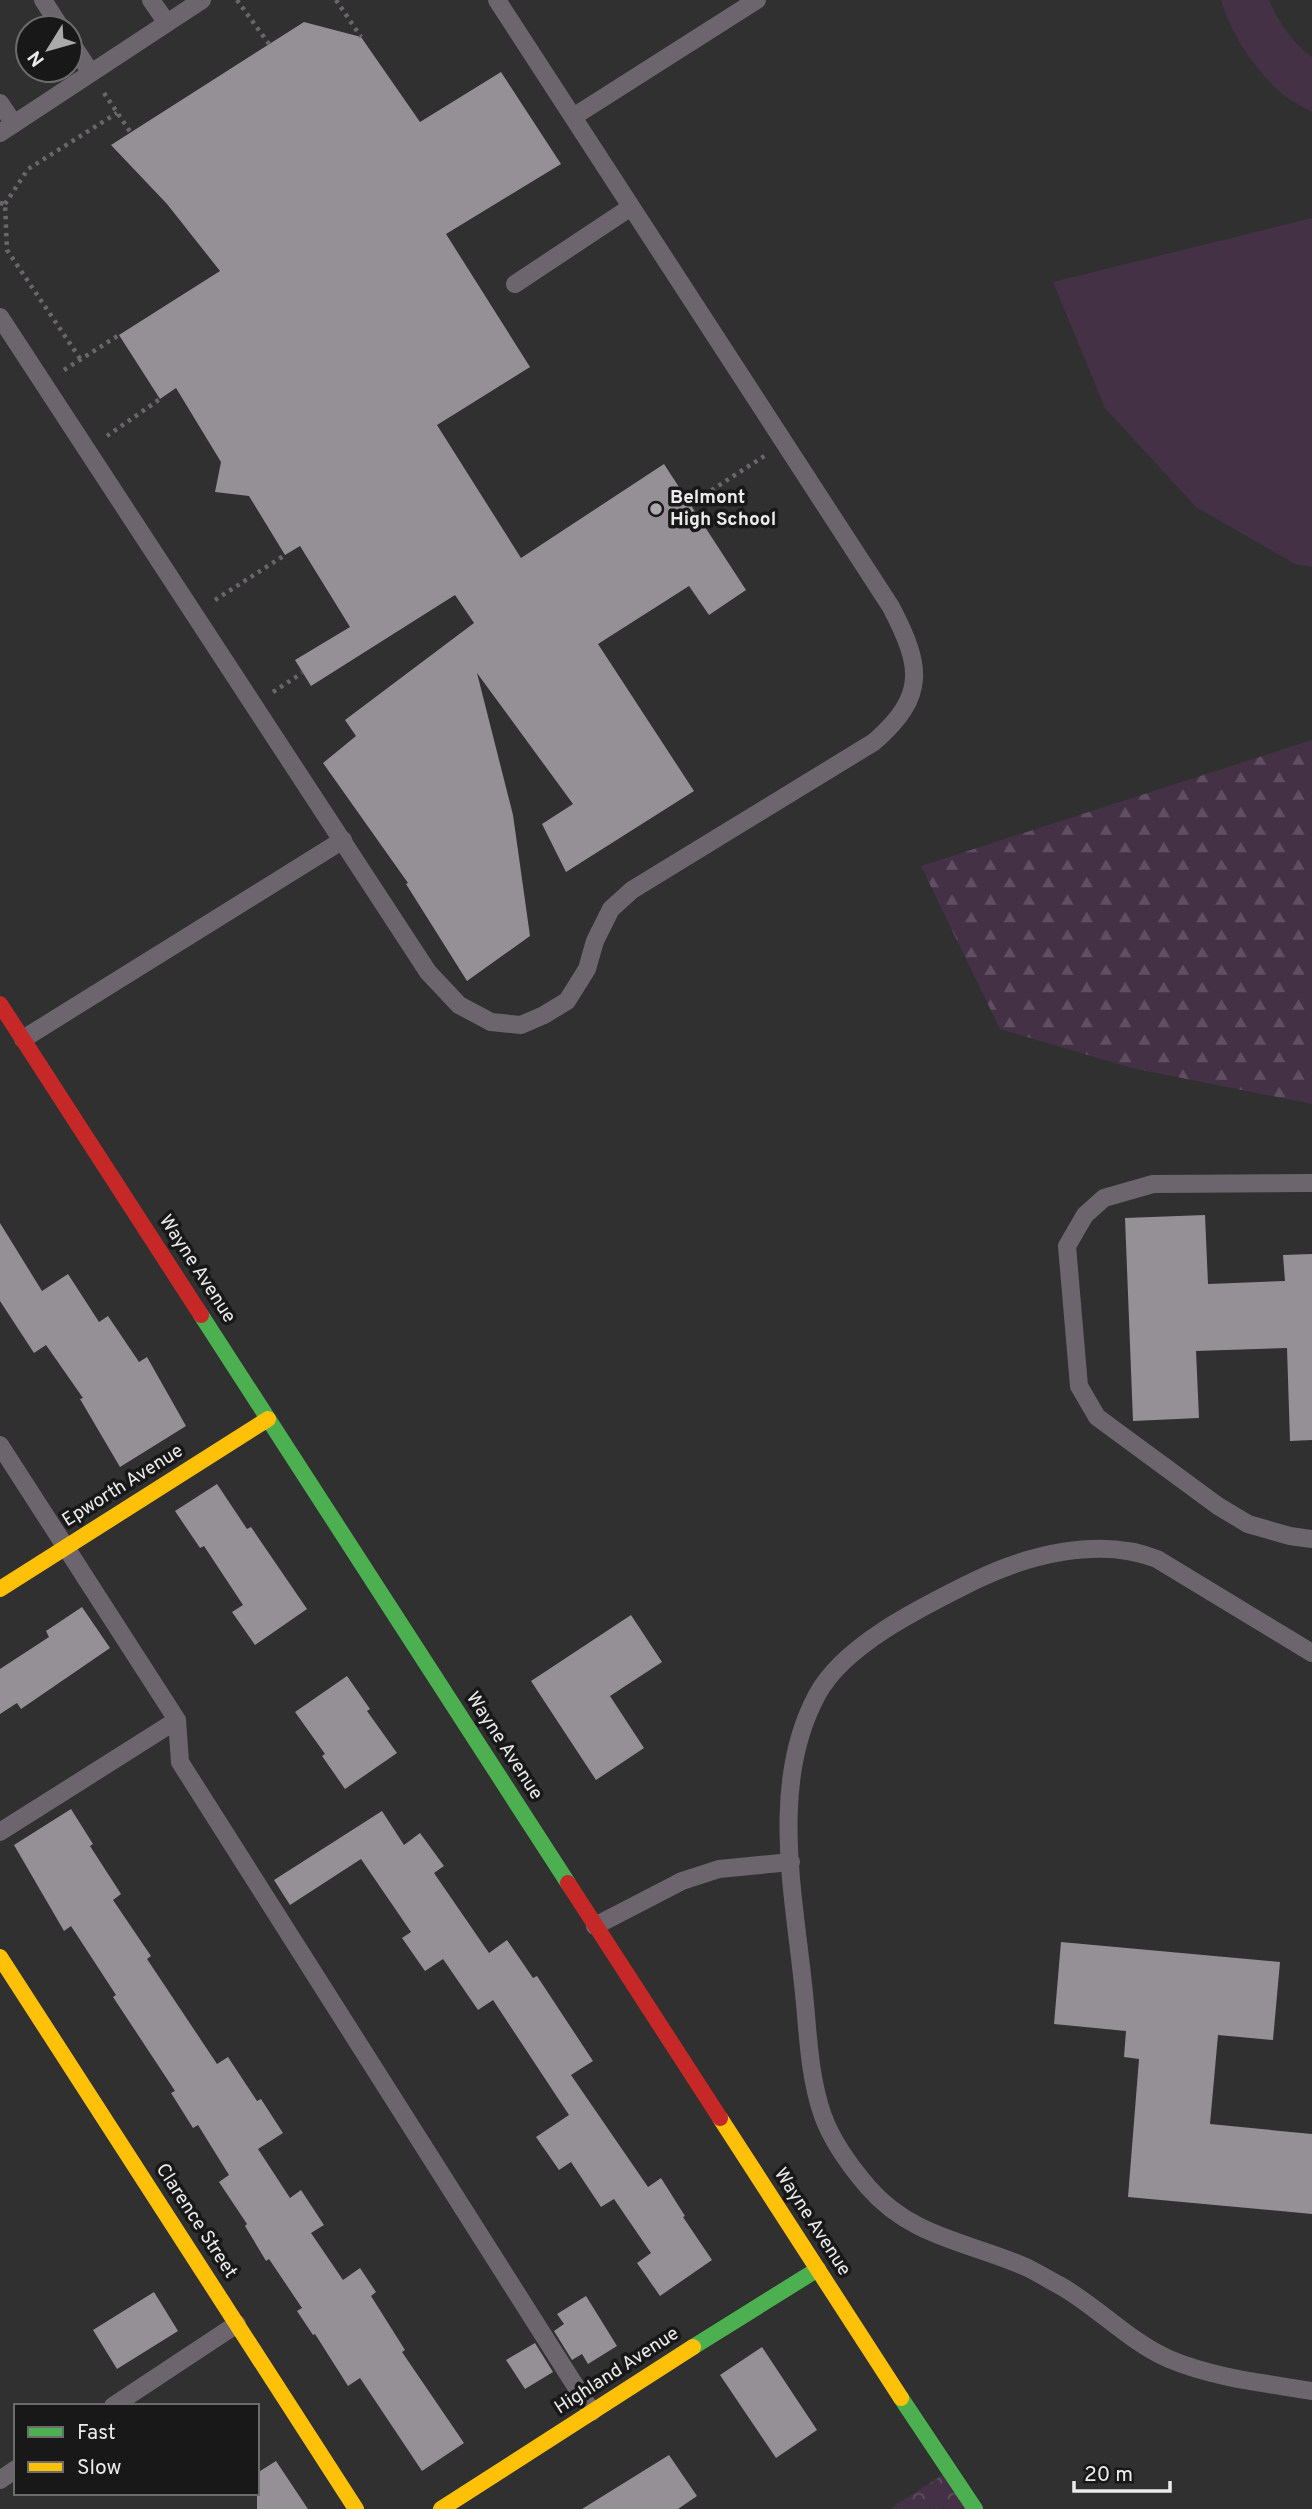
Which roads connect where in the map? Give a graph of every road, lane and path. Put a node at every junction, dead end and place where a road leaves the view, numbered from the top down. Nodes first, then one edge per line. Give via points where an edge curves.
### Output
1 (151, 0) edge
2 (202, 0) edge
3 (237, 0) edge
4 (336, 0) edge
5 (497, 0) edge
6 (757, 0) edge
7 (167, 23) junction
8 (361, 37) dead end
9 (269, 44) dead end
10 (84, 62) edge
11 (91, 73) junction
12 (0, 103) edge
13 (117, 113) junction
14 (573, 117) junction
15 (7, 128) edge
16 (131, 133) dead end
17 (3, 203) edge
18 (631, 207) junction
19 (515, 284) dead end
20 (0, 317) edge
21 (119, 335) dead end
22 (81, 360) junction
23 (44, 383) junction
24 (160, 399) dead end
25 (784, 443) junction
26 (87, 450) junction
27 (690, 503) dead end
28 (285, 555) dead end
29 (195, 613) junction
30 (302, 673) dead end
31 (254, 704) junction
32 (343, 840) junction
33 (0, 1004) edge
34 (23, 1039) junction
35 (8, 1055) dead end
36 (1312, 1183) edge
37 (268, 1419) junction
38 (0, 1445) edge
39 (1312, 1539) edge
40 (64, 1548) junction
41 (0, 1589) edge
42 (1312, 1653) edge
43 (177, 1720) junction
44 (0, 1832) edge
45 (790, 1862) junction
46 (595, 1926) junction
47 (0, 1956) edge
48 (818, 2269) junction
49 (237, 2324) junction
50 (1312, 2391) edge
51 (116, 2404) edge
52 (592, 2412) junction
53 (356, 2509) edge
54 (440, 2509) edge
55 (975, 2509) edge

1 - 7 lane
2 - 7 lane
3 - 9 path
4 - 8 path
5 - 14 lane
6 - 14 lane
7 - 11 lane
10 - 11 lane
11 - 13 path
11 - 15 lane
12 - 15 lane
13 - 16 path
13 - 17 path via 29,169
14 - 18 lane
17 - 22 path via 8,250
18 - 19 lane
18 - 25 lane
20 - 23 lane
21 - 22 path
22 - 23 path
23 - 26 lane
24 - 26 path
25 - 27 path
25 - 32 lane via 891,607 908,641 915,669 910,695 897,722 874,741 632,890 611,909 587,969 567,1001 521,1025 491,1022 459,1005 428,972
26 - 29 lane
28 - 29 path
29 - 31 lane
30 - 31 path
31 - 32 lane
32 - 34 lane
33 - 34 main road, Wayne Avenue
34 - 35 main road
34 - 37 main road, Wayne Avenue
36 - 39 lane via 1153,1184 1104,1198 1086,1215 1067,1246 1079,1386 1097,1417 1248,1524
37 - 40 main road, Epworth Avenue
37 - 46 main road, Wayne Avenue
38 - 40 lane
40 - 41 main road, Epworth Avenue
40 - 43 lane
42 - 45 lane via 1140,1552 1092,1549 1046,1555 989,1574 878,1634 846,1660 819,1691 804,1722 791,1778
43 - 44 lane
43 - 52 lane via 180,1762
45 - 46 lane via 719,1869 682,1881
45 - 50 lane via 813,2078 823,2116 839,2149 869,2188 901,2217 929,2233 1028,2268 1074,2293 1127,2334 1168,2358 1227,2378
46 - 48 main road, Wayne Avenue
47 - 49 main road, Clarence Street
48 - 52 main road, Highland Avenue
48 - 55 main road, Wayne Avenue
49 - 51 lane
49 - 53 main road, Clarence Street
52 - 54 main road, Highland Avenue

